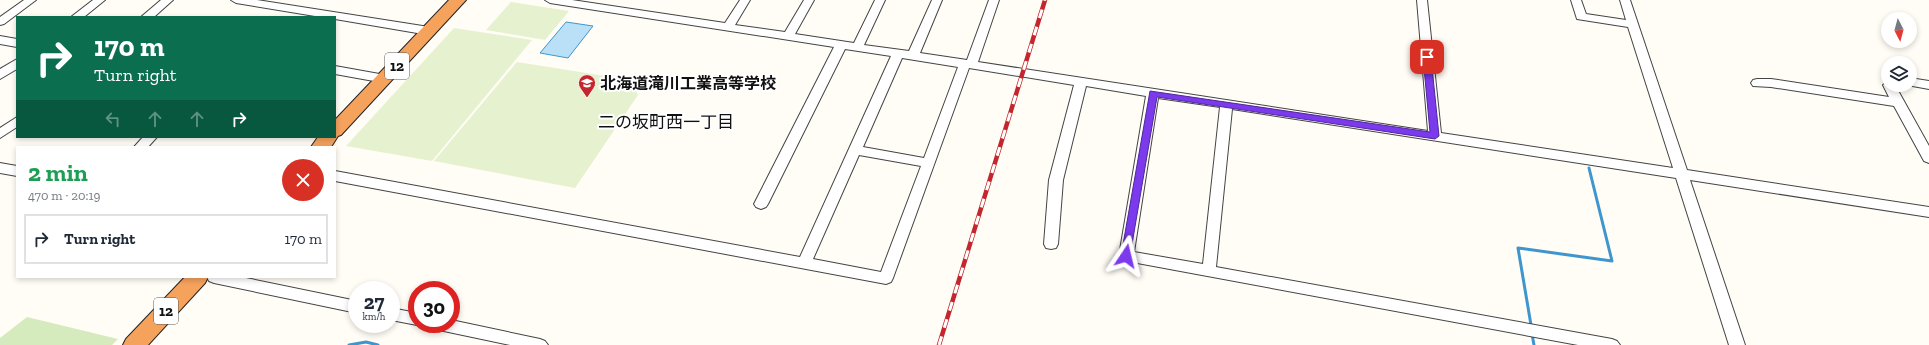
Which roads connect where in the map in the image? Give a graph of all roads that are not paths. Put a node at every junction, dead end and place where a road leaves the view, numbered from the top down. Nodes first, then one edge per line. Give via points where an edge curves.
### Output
1 (31, 0) edge
2 (100, 0) edge
3 (168, 0) edge
4 (236, 0) edge
5 (303, 0) edge
6 (458, 0) edge
7 (550, 0) edge
8 (621, 0) edge
9 (745, 0) edge
10 (809, 0) edge
11 (880, 0) edge
12 (937, 0) edge
13 (994, 0) edge
14 (1422, 0) edge
15 (1576, 0) edge
16 (1625, 0) edge
17 (614, 10) junction
18 (288, 13) edge
19 (78, 16) edge
20 (147, 16) edge
21 (312, 16) edge
22 (336, 19) edge
23 (0, 22) edge
24 (1633, 24) junction
25 (728, 27) junction
26 (429, 31) junction
27 (788, 37) junction
28 (0, 40) edge
29 (16, 43) edge
30 (841, 45) junction
31 (857, 48) junction
32 (898, 54) junction
33 (913, 56) junction
34 (16, 63) edge
35 (968, 65) junction
36 (336, 70) edge
37 (0, 75) edge
38 (385, 79) junction
39 (1081, 82) junction
40 (1757, 83) dead end
41 (1917, 83) edge
42 (1929, 85) edge
43 (1892, 92) edge
44 (1153, 93) junction
45 (1897, 102) junction
46 (1226, 104) junction
47 (16, 121) edge
48 (336, 130) edge
49 (0, 134) edge
50 (1435, 136) junction
51 (150, 138) edge
52 (328, 138) edge
53 (141, 146) edge
54 (321, 146) edge
55 (855, 150) junction
56 (1929, 158) edge
57 (929, 163) junction
58 (0, 168) edge
59 (16, 171) edge
60 (1682, 174) junction
61 (336, 176) edge
62 (762, 204) dead end
63 (1929, 212) edge
64 (1051, 244) dead end
65 (804, 263) junction
66 (1209, 271) junction
67 (197, 278) edge
68 (219, 278) edge
69 (348, 305) edge
70 (460, 328) edge
71 (134, 345) edge
72 (540, 345) edge
73 (1612, 345) edge
74 (1737, 345) edge

1 - 23 street
2 - 19 street
3 - 20 street
4 - 18 street
5 - 18 street
6 - 26 highway, 12
7 - 17 street
8 - 17 street
9 - 25 street
10 - 27 street
11 - 31 street
12 - 33 street
13 - 35 street
14 - 50 street
15 - 24 street via 1581,17
16 - 24 street
17 - 25 street
18 - 21 street
22 - 26 street
24 - 60 street
25 - 27 street
26 - 38 highway, 12
27 - 30 street
28 - 29 street
30 - 31 street
30 - 62 street
31 - 32 street
32 - 33 street
32 - 55 street
33 - 35 street
34 - 37 street
35 - 39 street
35 - 57 street
36 - 38 street
38 - 48 highway, 12
39 - 44 street
39 - 64 street via 1056,180
40 - 45 street
41 - 42 street
43 - 45 street
44 - 46 street
44 - 66 street via 1126,256
45 - 56 street
46 - 50 street
46 - 66 street
47 - 49 street
50 - 60 street
51 - 53 street
52 - 54 highway
55 - 57 street
55 - 65 street
57 - 65 street via 886,278
58 - 59 street
60 - 63 street
60 - 74 street
61 - 65 street
66 - 73 street
67 - 71 highway, 12
68 - 69 street
70 - 72 street

